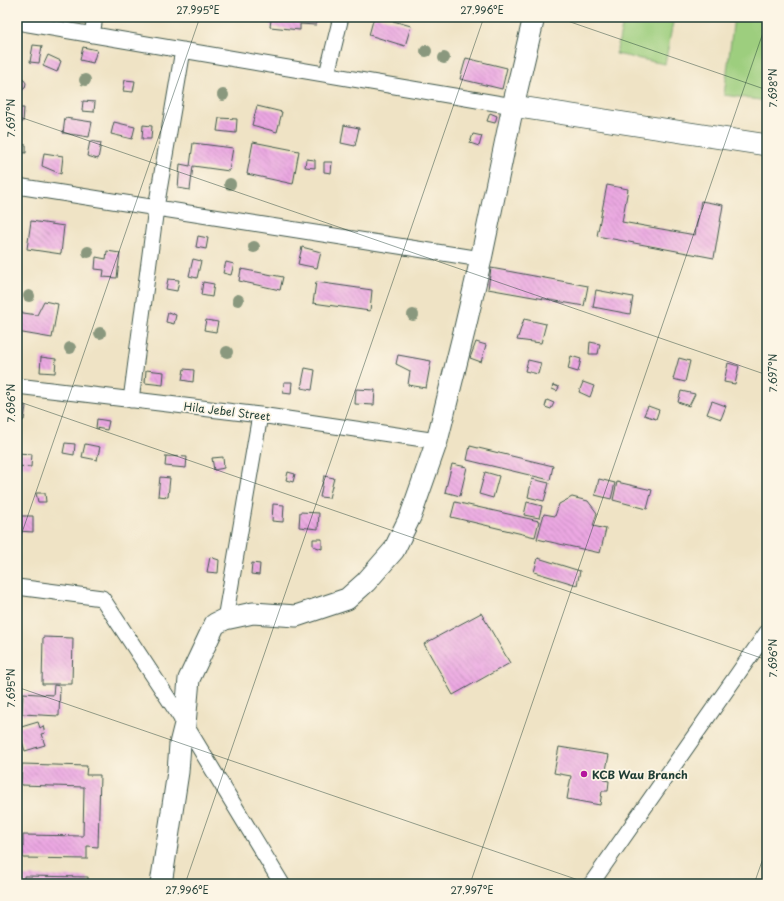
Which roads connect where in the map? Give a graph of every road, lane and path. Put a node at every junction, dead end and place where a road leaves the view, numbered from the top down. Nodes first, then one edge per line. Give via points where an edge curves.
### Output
1 (95, 17) edge
2 (340, 17) edge
3 (534, 17) edge
4 (17, 22) edge
5 (92, 35) junction
6 (183, 50) junction
7 (327, 74) junction
8 (513, 106) junction
9 (767, 145) edge
10 (17, 186) edge
11 (156, 208) junction
12 (481, 259) junction
13 (17, 386) edge
14 (131, 400) junction
15 (260, 415) junction
16 (437, 440) junction
17 (17, 587) edge
18 (225, 619) junction
19 (767, 632) edge
20 (185, 724) junction
21 (161, 884) edge
22 (282, 884) edge
23 (591, 884) edge

1 - 5 street
2 - 7 street
3 - 8 main road
4 - 5 street
5 - 6 street
6 - 7 street
6 - 11 street
7 - 8 street
8 - 9 main road
8 - 12 main road
10 - 11 street
11 - 12 street
11 - 14 street
12 - 16 main road
13 - 14 street, Hila Jebel Street
14 - 15 street, Hila Jebel Street
15 - 16 street, Hila Jebel Street
15 - 18 street
16 - 18 main road via 411,516 394,550 352,595 296,616 253,613
17 - 20 street via 102,598
18 - 20 main road via 215,624 189,680
19 - 23 street
20 - 21 main road
20 - 22 street

